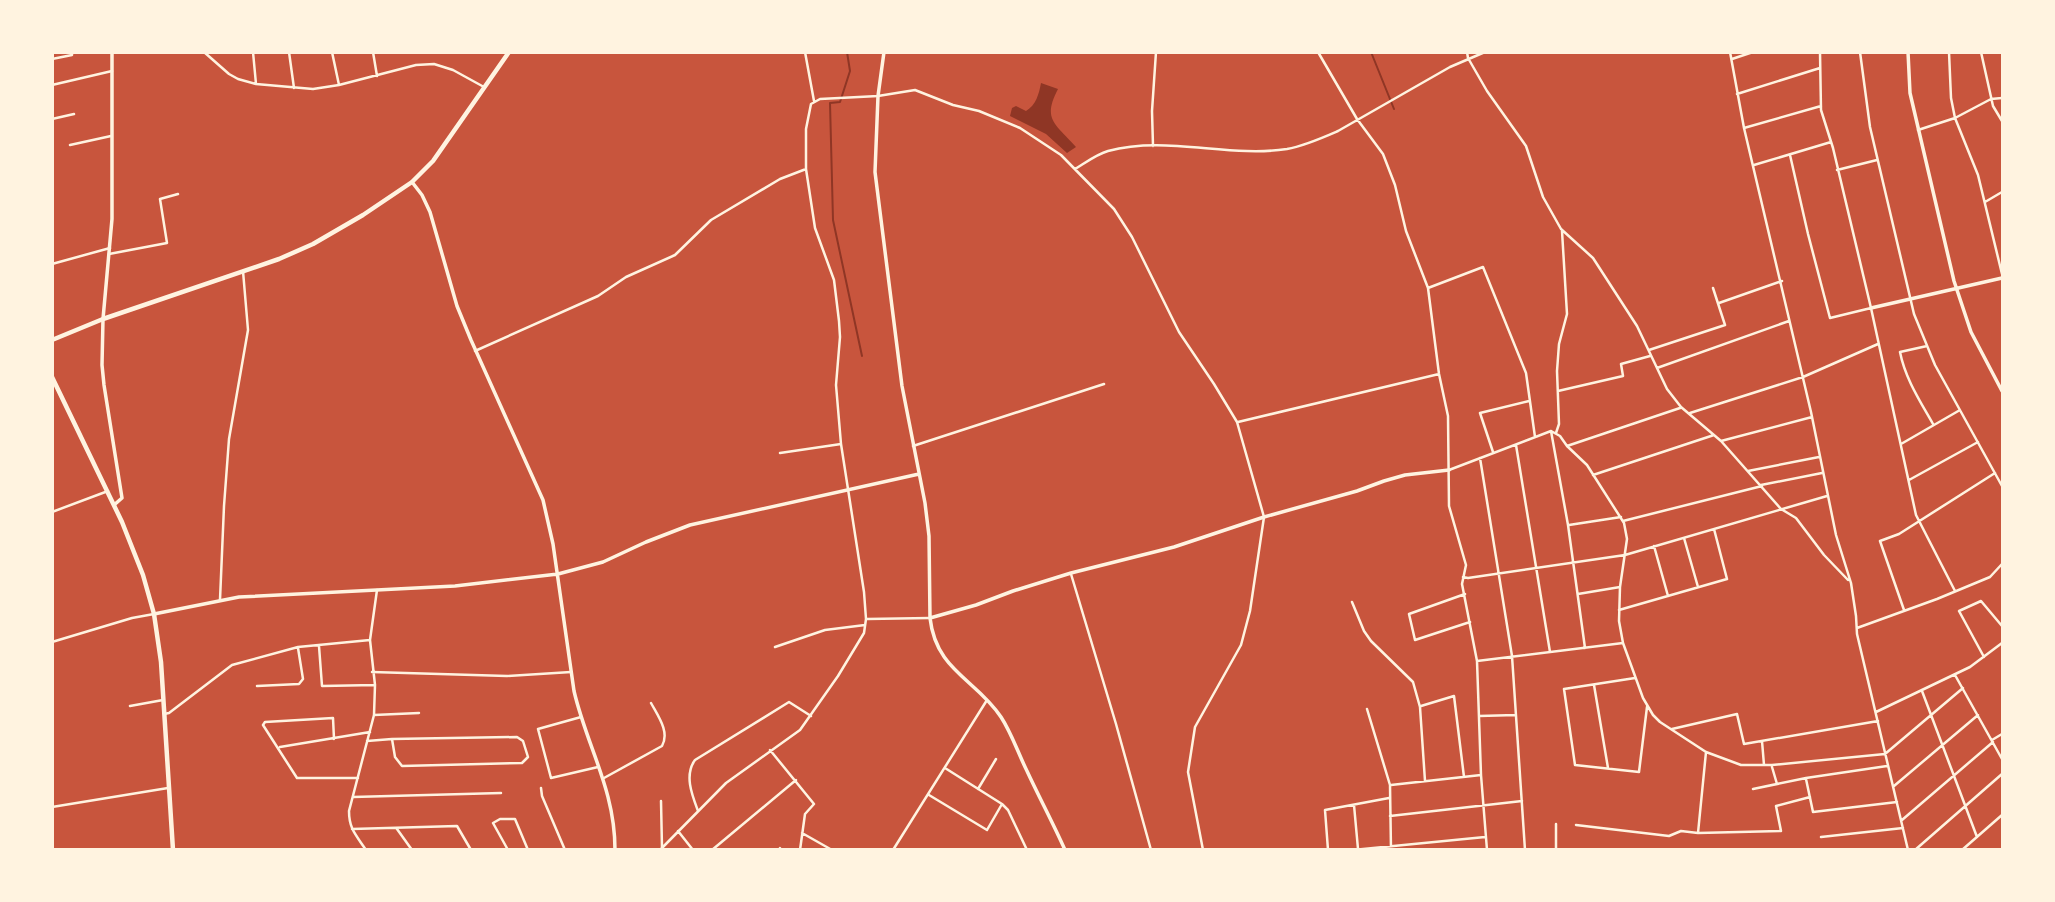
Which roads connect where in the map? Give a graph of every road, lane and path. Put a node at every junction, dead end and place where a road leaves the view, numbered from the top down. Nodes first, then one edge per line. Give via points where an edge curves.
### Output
1 (72, 52) edge
2 (111, 52) edge
3 (204, 52) edge
4 (253, 52) edge
5 (289, 52) edge
6 (332, 52) edge
7 (373, 52) edge
8 (509, 52) edge
9 (804, 52) edge
10 (884, 52) edge
11 (1156, 52) edge
12 (1318, 52) edge
13 (1467, 52) edge
14 (1485, 52) edge
15 (1730, 52) edge
16 (1753, 52) edge
17 (1820, 52) edge
18 (1860, 52) edge
19 (1908, 52) edge
20 (1949, 52) edge
21 (1980, 52) edge
22 (1468, 58) junction
23 (52, 59) edge
24 (1731, 59) junction
25 (1820, 68) junction
26 (112, 71) junction
27 (377, 75) junction
28 (256, 83) junction
29 (52, 85) edge
30 (339, 85) junction
31 (484, 87) junction
32 (294, 88) junction
33 (1737, 94) junction
34 (878, 96) junction
35 (2003, 98) edge
36 (1991, 99) junction
37 (814, 102) junction
38 (1821, 106) junction
39 (74, 114) dead end
40 (1955, 118) junction
41 (52, 119) edge
42 (1357, 119) junction
43 (2003, 121) edge
44 (1744, 128) junction
45 (1918, 130) junction
46 (113, 136) junction
47 (1831, 142) junction
48 (70, 145) dead end
49 (1153, 146) junction
50 (1790, 155) junction
51 (1877, 160) junction
52 (1753, 165) junction
53 (806, 169) junction
54 (1075, 169) junction
55 (1837, 170) junction
56 (412, 182) junction
57 (2003, 192) edge
58 (178, 194) dead end
59 (1985, 202) junction
60 (1562, 230) junction
61 (110, 248) junction
62 (110, 254) junction
63 (52, 264) edge
64 (243, 271) junction
65 (2003, 276) edge
66 (1782, 281) junction
67 (1428, 288) junction
68 (1713, 288) dead end
69 (1957, 289) junction
70 (1912, 300) junction
71 (1718, 303) junction
72 (1871, 308) junction
73 (103, 319) junction
74 (1790, 320) junction
75 (52, 340) edge
76 (1879, 344) junction
77 (1927, 346) junction
78 (475, 351) junction
79 (1648, 351) junction
80 (1650, 356) junction
81 (1657, 369) junction
82 (1439, 374) junction
83 (52, 377) edge
84 (1803, 377) junction
85 (1104, 384) dead end
86 (2003, 391) edge
87 (1556, 392) junction
88 (1530, 400) junction
89 (1681, 407) junction
90 (1960, 410) junction
91 (1690, 413) junction
92 (1812, 418) junction
93 (1237, 422) junction
94 (1933, 424) junction
95 (1551, 431) junction
96 (1556, 433) junction
97 (1714, 435) junction
98 (1535, 437) junction
99 (1721, 441) junction
100 (1978, 442) junction
101 (841, 444) junction
102 (1516, 444) junction
103 (1901, 444) junction
104 (914, 446) junction
105 (1567, 446) junction
106 (1493, 452) junction
107 (780, 453) dead end
108 (1819, 457) junction
109 (1480, 458) junction
110 (1448, 470) junction
111 (1748, 471) junction
112 (1822, 473) junction
113 (1996, 473) junction
114 (919, 474) junction
115 (1593, 475) junction
116 (1909, 480) junction
117 (1761, 486) junction
118 (2003, 486) edge
119 (849, 490) junction
120 (107, 491) junction
121 (1827, 496) junction
122 (114, 505) junction
123 (1781, 509) junction
124 (52, 512) edge
125 (1264, 517) junction
126 (1621, 517) junction
127 (1623, 521) junction
128 (1918, 522) junction
129 (1567, 525) junction
130 (1714, 529) junction
131 (1684, 538) junction
132 (1654, 546) junction
133 (1625, 555) junction
134 (1573, 563) junction
135 (2003, 564) edge
136 (1535, 568) junction
137 (1071, 573) junction
138 (558, 574) junction
139 (1499, 574) junction
140 (1463, 577) junction
141 (1851, 583) junction
142 (1620, 587) junction
143 (1698, 587) junction
144 (377, 590) junction
145 (1955, 592) junction
146 (1465, 594) junction
147 (1577, 594) junction
148 (1668, 596) junction
149 (220, 600) junction
150 (1352, 603) dead end
151 (1904, 610) junction
152 (1619, 611) junction
153 (154, 614) junction
154 (930, 618) junction
155 (866, 619) junction
156 (1470, 622) junction
157 (865, 625) junction
158 (2003, 626) edge
159 (1857, 628) junction
160 (370, 640) junction
161 (52, 642) edge
162 (1623, 643) junction
163 (2003, 643) edge
164 (319, 646) junction
165 (298, 647) junction
166 (775, 647) dead end
167 (1585, 648) junction
168 (1550, 652) junction
169 (1512, 656) junction
170 (1984, 657) junction
171 (1476, 661) junction
172 (373, 672) junction
173 (570, 672) junction
174 (1955, 675) junction
175 (1635, 678) junction
176 (1594, 684) junction
177 (375, 685) junction
178 (257, 686) dead end
179 (1963, 688) junction
180 (1922, 691) junction
181 (163, 700) junction
182 (986, 700) junction
183 (651, 703) dead end
184 (130, 706) dead end
185 (1647, 706) junction
186 (1420, 707) junction
187 (1367, 709) dead end
188 (1876, 712) junction
189 (419, 713) dead end
190 (164, 714) junction
191 (1931, 714) junction
192 (374, 715) junction
193 (1516, 715) junction
194 (1979, 715) junction
195 (811, 716) junction
196 (1479, 716) junction
197 (581, 717) junction
198 (1878, 721) junction
199 (1672, 729) junction
200 (370, 733) junction
201 (2003, 734) edge
202 (334, 739) junction
203 (392, 740) junction
204 (367, 741) junction
205 (1762, 741) junction
206 (1993, 741) junction
207 (1942, 745) junction
208 (278, 747) junction
209 (770, 750) junction
210 (1706, 752) junction
211 (1885, 754) junction
212 (2003, 759) edge
213 (996, 760) dead end
214 (1764, 765) junction
215 (1772, 765) junction
216 (1887, 766) junction
217 (600, 767) junction
218 (945, 768) junction
219 (1608, 768) junction
220 (2003, 774) edge
221 (1481, 775) junction
222 (1954, 776) junction
223 (1464, 777) junction
224 (358, 778) junction
225 (604, 778) junction
226 (1806, 778) junction
227 (796, 780) junction
228 (1425, 781) junction
229 (1777, 784) junction
230 (1390, 785) junction
231 (1894, 786) junction
232 (168, 788) junction
233 (541, 788) dead end
234 (978, 789) junction
235 (1753, 789) dead end
236 (500, 793) dead end
237 (928, 795) junction
238 (353, 797) junction
239 (1810, 797) junction
240 (1390, 798) junction
241 (661, 801) dead end
242 (1522, 801) junction
243 (1898, 802) junction
244 (1002, 804) junction
245 (1354, 805) junction
246 (1484, 805) junction
247 (1965, 806) junction
248 (52, 807) edge
249 (698, 811) junction
250 (2003, 815) edge
251 (1390, 816) junction
252 (1902, 820) junction
253 (1556, 824) dead end
254 (1576, 825) dead end
255 (397, 828) junction
256 (1903, 828) junction
257 (352, 829) junction
258 (678, 831) junction
259 (802, 833) junction
260 (1698, 833) junction
261 (1486, 837) junction
262 (1821, 837) dead end
263 (1977, 837) junction
264 (661, 848) edge
265 (1391, 848) edge
266 (173, 849) edge
267 (366, 849) edge
268 (412, 849) edge
269 (471, 849) edge
270 (509, 849) edge
271 (528, 849) edge
272 (565, 849) edge
273 (615, 849) edge
274 (693, 849) edge
275 (712, 849) edge
276 (800, 849) edge
277 (832, 849) edge
278 (893, 849) edge
279 (1027, 849) edge
280 (1065, 849) edge
281 (1151, 849) edge
282 (1203, 849) edge
283 (1328, 849) edge
284 (1353, 849) edge
285 (1358, 849) edge
286 (1487, 849) edge
287 (1525, 849) edge
288 (1556, 849) edge
289 (1908, 849) edge
290 (1915, 849) edge
291 (1962, 849) edge

1 - 23 street
2 - 26 street
3 - 28 street via 229,74
4 - 28 street
5 - 32 street
6 - 30 street
7 - 27 street
8 - 31 main road
9 - 37 street
10 - 34 street
11 - 49 street
12 - 42 street
13 - 22 street
14 - 22 street
15 - 24 street
16 - 24 street
17 - 25 street
18 - 51 street
19 - 45 street
20 - 40 street
21 - 36 street
22 - 42 street
22 - 60 street via 1527,146 1543,197
24 - 33 street
25 - 33 street
25 - 38 street
26 - 29 street
26 - 46 street
27 - 30 street
27 - 31 street via 434,64
28 - 32 street
30 - 32 street
31 - 56 main road via 443,149
33 - 44 street
34 - 37 street
34 - 54 street via 915,90 979,111 1044,142
34 - 104 street via 877,194
35 - 36 street
36 - 40 street
36 - 43 street
37 - 53 street via 806,129
38 - 44 street
38 - 47 street
39 - 41 street
40 - 45 street
40 - 59 street
42 - 49 street via 1288,149
42 - 67 street via 1390,170
44 - 52 street
45 - 69 street
46 - 48 street
46 - 61 street
47 - 50 street
47 - 55 street
49 - 54 street via 1107,152
50 - 52 street
50 - 72 street via 1830,318
51 - 55 street
51 - 70 street
52 - 66 street
53 - 78 street via 711,220 675,255 598,296
53 - 101 street via 815,229 834,281 840,337 836,385
54 - 93 street via 1114,209 1132,237 1179,332
55 - 72 street
56 - 64 main road via 313,244
56 - 78 street via 430,212
57 - 59 street
58 - 62 street via 160,199 167,243
59 - 65 street
60 - 79 street via 1594,258
60 - 87 street via 1567,314 1559,344
61 - 62 street
61 - 63 street
62 - 73 street
64 - 73 main road
64 - 149 street via 248,330 229,439
65 - 69 street
66 - 71 street
66 - 74 street
67 - 82 street
67 - 88 street via 1483,267 1526,373
68 - 71 street
69 - 70 street
69 - 86 street via 1971,332
70 - 72 street
70 - 77 street
71 - 79 street via 1725,325
72 - 76 street
73 - 75 main road
73 - 122 street via 104,385 122,498
74 - 81 street
74 - 84 street
76 - 84 street
76 - 103 street
77 - 90 street
77 - 94 street via 1900,352 1908,380
78 - 138 street via 543,500
79 - 80 street
80 - 81 street
80 - 87 street via 1621,364 1623,376
81 - 89 street
82 - 93 street
82 - 110 street via 1448,416
83 - 120 main road
84 - 91 street
84 - 92 street
85 - 104 street
87 - 96 street
88 - 98 street
88 - 106 street via 1480,413
89 - 91 street
89 - 105 street
90 - 94 street
90 - 100 street
91 - 97 street
92 - 99 street
92 - 108 street
93 - 125 street
94 - 103 street
95 - 96 street
95 - 98 street
95 - 129 street
96 - 105 street
97 - 99 street
97 - 115 street
98 - 102 street
99 - 111 street
100 - 113 street
100 - 116 street
101 - 107 street
101 - 119 street
102 - 106 street
102 - 136 street
103 - 116 street
104 - 114 street
105 - 115 street
106 - 109 street
108 - 111 street
108 - 112 street
109 - 110 street
109 - 139 street
110 - 125 street via 1405,475
110 - 140 street via 1449,506 1466,565
111 - 117 street
112 - 117 street
112 - 121 street
113 - 118 street
113 - 128 street
114 - 119 street
114 - 154 street via 929,536
115 - 126 street
116 - 128 street
117 - 123 street
117 - 127 street
119 - 138 street via 690,524 603,562
119 - 155 street
120 - 122 main road
120 - 124 street
121 - 123 street
121 - 141 street
122 - 153 main road
123 - 130 street
123 - 141 street via 1796,518
125 - 137 street via 1174,547
125 - 282 street via 1251,611 1241,645 1195,727 1188,772
126 - 127 street
126 - 129 street
127 - 133 street
128 - 145 street
128 - 151 street via 1880,541
129 - 134 street
130 - 131 street
130 - 143 street via 1727,579
131 - 132 street
131 - 143 street
132 - 133 street
132 - 148 street
133 - 134 street
133 - 142 street
134 - 136 street
134 - 147 street
135 - 145 street via 1990,577
136 - 139 street
136 - 168 street
137 - 154 street
137 - 281 street
138 - 144 street
138 - 173 street
139 - 140 street
139 - 169 street
140 - 146 street
141 - 159 street
142 - 147 street
142 - 152 street
143 - 148 street
144 - 149 street
144 - 160 street
145 - 151 street
146 - 156 street
146 - 156 street via 1409,614 1415,640
147 - 167 street
148 - 152 street
149 - 153 street
150 - 186 street via 1371,641 1413,682
151 - 159 street
152 - 162 street
153 - 161 street
153 - 181 main road
154 - 155 street
154 - 182 street via 931,632 946,659
155 - 157 street
156 - 171 street
157 - 166 street via 825,630
157 - 195 street
158 - 170 street via 1981,601 1959,611
159 - 188 street
160 - 164 street
160 - 172 street
162 - 167 street
162 - 175 street
163 - 170 street
164 - 165 street
164 - 177 street via 322,686
165 - 178 street via 303,679 299,684
165 - 190 street via 232,665
167 - 168 street
168 - 169 street
169 - 171 street
169 - 193 street
170 - 174 street
171 - 196 street
172 - 173 street via 508,676
172 - 177 street
173 - 197 street
174 - 179 street
174 - 180 street
175 - 176 street
175 - 185 street
176 - 219 street
176 - 219 street via 1564,689 1575,765
177 - 192 street
179 - 191 street
179 - 194 street
180 - 188 street
180 - 191 street
181 - 184 street
181 - 190 main road
182 - 218 street
182 - 280 street via 1011,734
183 - 225 street via 666,732 662,746
185 - 199 street
185 - 219 street via 1639,772
186 - 223 street via 1454,696
186 - 228 street
187 - 230 street
188 - 198 street
189 - 192 street
190 - 232 main road
191 - 207 street
191 - 211 street
192 - 200 street
193 - 196 street
193 - 242 street
194 - 206 street
194 - 207 street
195 - 209 street via 800,730
195 - 249 street via 789,702 695,760 689,775
196 - 221 street
197 - 217 street
197 - 217 street via 538,729 551,778
198 - 205 street
198 - 211 street
199 - 205 street via 1737,714 1744,744
199 - 210 street
200 - 202 street
200 - 204 street
201 - 206 street
202 - 208 street
202 - 208 street via 333,718 265,722
203 - 203 street via 402,766 522,763 528,757 517,737
203 - 204 street
204 - 224 street
205 - 214 street
206 - 212 street
206 - 222 street
207 - 222 street
207 - 231 street
208 - 224 street via 297,778
209 - 227 street
209 - 249 street
210 - 214 street via 1741,765
210 - 260 street
211 - 215 street
211 - 216 street
213 - 234 street
214 - 215 street
215 - 229 street
216 - 226 street
216 - 231 street
217 - 225 street
218 - 234 street
218 - 237 street
220 - 247 street
221 - 223 street
221 - 246 street
222 - 247 street
222 - 252 street
223 - 228 street
224 - 238 street
225 - 273 street
226 - 229 street
226 - 239 street
227 - 259 street via 814,804 805,814
227 - 275 street
228 - 230 street
229 - 235 street
230 - 240 street
231 - 243 street
232 - 248 street
232 - 266 main road
233 - 272 street
234 - 244 street
236 - 238 street
237 - 244 street via 987,830
237 - 278 street
238 - 257 street via 349,811
239 - 243 street via 1813,812
239 - 260 street via 1776,806 1781,831
240 - 245 street
240 - 251 street
241 - 264 street
242 - 246 street
242 - 287 street
243 - 252 street
244 - 279 street
245 - 283 street via 1325,810
245 - 285 street
246 - 251 street
246 - 261 street
247 - 263 street
247 - 290 street
249 - 258 street
250 - 263 street
251 - 265 street
252 - 256 street
253 - 288 street
254 - 260 street via 1669,836 1681,831
255 - 257 street
255 - 268 street
255 - 269 street via 457,826
256 - 262 street
256 - 289 street
257 - 267 street
258 - 264 street
258 - 274 street
259 - 276 street
259 - 277 street
261 - 265 street
261 - 286 street
263 - 291 street
265 - 285 street
270 - 271 street via 493,823 500,819 515,819
284 - 285 street

